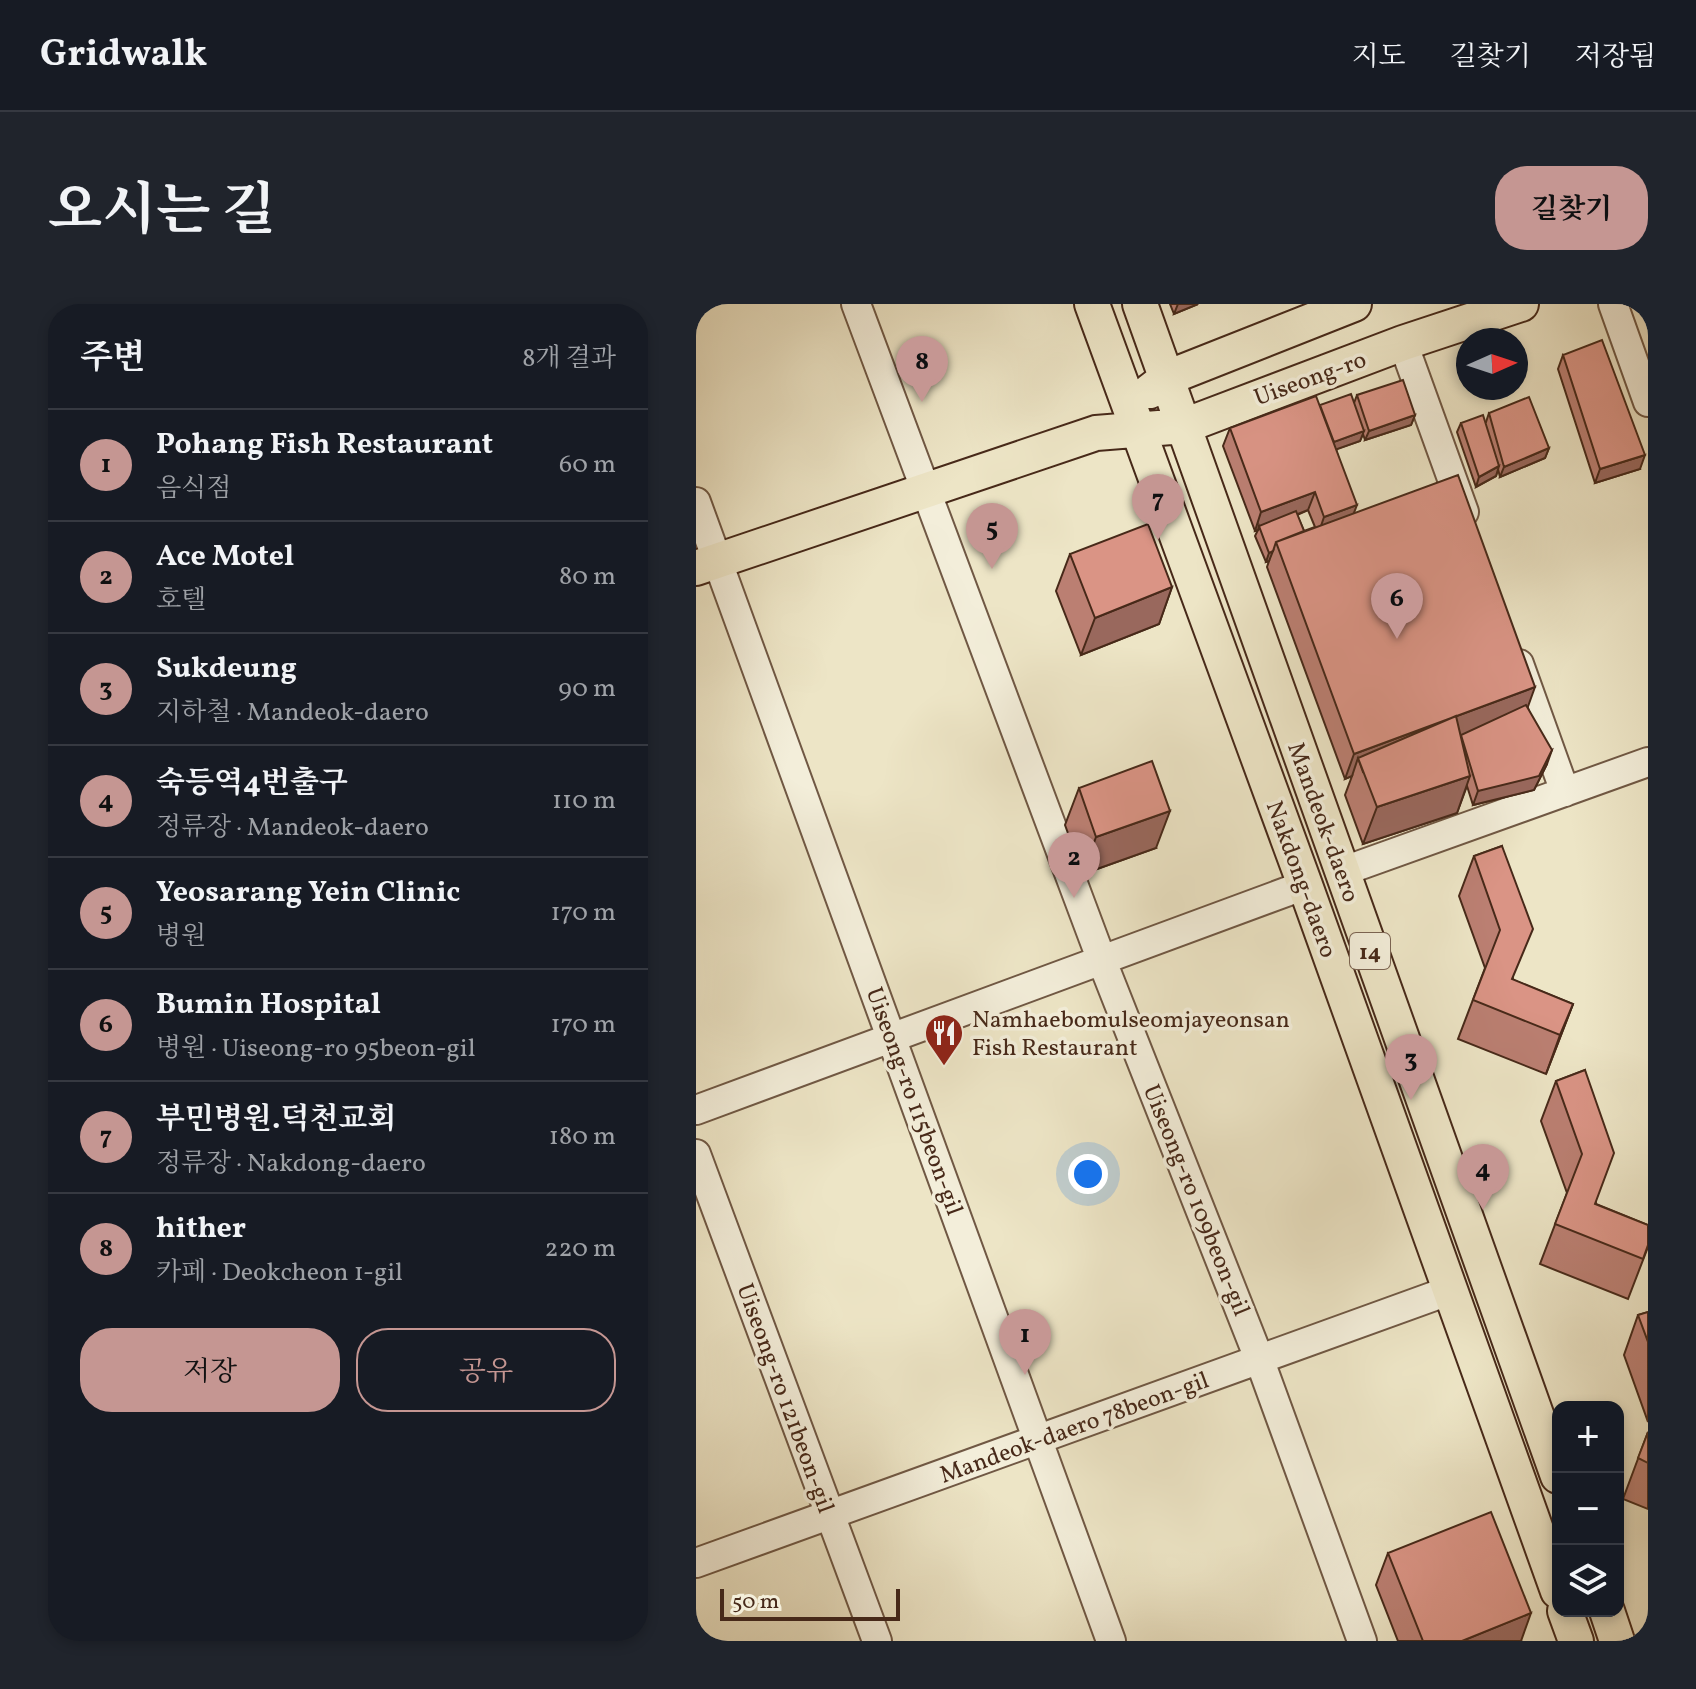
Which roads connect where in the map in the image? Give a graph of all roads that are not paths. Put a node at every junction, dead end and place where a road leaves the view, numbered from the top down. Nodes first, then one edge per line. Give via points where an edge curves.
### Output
1 (856, 304) edge
2 (1092, 304) edge
3 (1140, 304) edge
4 (1354, 304) edge
5 (1521, 304) edge
6 (1613, 304) edge
7 (1295, 329) junction
8 (1388, 342) junction
9 (1167, 378) junction
10 (1308, 378) junction
11 (1648, 402) edge
12 (1133, 418) junction
13 (1184, 426) junction
14 (924, 491) junction
15 (696, 502) edge
16 (1475, 544) edge
17 (707, 565) edge
18 (1512, 646) edge
19 (1648, 762) edge
20 (1565, 792) junction
21 (1341, 872) junction
22 (1305, 885) junction
23 (1102, 961) junction
24 (892, 1038) junction
25 (696, 1110) edge
26 (696, 1154) edge
27 (1451, 1290) junction
28 (1260, 1361) junction
29 (1039, 1438) junction
30 (1557, 1473) edge
31 (830, 1515) junction
32 (696, 1563) edge
33 (1552, 1574) edge
34 (1567, 1617) edge
35 (1609, 1617) edge
36 (877, 1641) edge
37 (1111, 1641) edge
38 (1362, 1641) edge
39 (1576, 1641) edge
40 (1617, 1641) edge

1 - 14 street, Uiseong-ro 109beon-gil
2 - 12 main road, Nakdong-daero
3 - 9 main road, Mandeok-daero / 14
4 - 7 main road, Uiseong-ro
5 - 8 main road
6 - 11 street
7 - 9 main road, Uiseong-ro
7 - 10 main road via 1270,349 1264,368 1276,378
8 - 10 main road, Uiseong-ro via 1316,361
8 - 16 street
9 - 12 main road, Uiseong-ro
9 - 13 main road, Mandeok-daero / 14
10 - 13 main road, Uiseong-ro
12 - 13 main road, Uiseong-ro
12 - 14 main road, Uiseong-ro
12 - 22 main road, Nakdong-daero
13 - 21 main road, Mandeok-daero / 14
14 - 17 main road, Uiseong-ro
14 - 23 street, Uiseong-ro 109beon-gil
15 - 17 street, Uiseong-ro 115beon-gil
17 - 24 street, Uiseong-ro 115beon-gil
18 - 20 street
19 - 20 street
20 - 21 street
21 - 30 main road, Mandeok-daero / 14
22 - 23 street
22 - 27 main road, Nakdong-daero
23 - 24 street
23 - 28 street, Uiseong-ro 109beon-gil
24 - 25 street
24 - 29 street, Uiseong-ro 115beon-gil
26 - 31 street, Uiseong-ro 121beon-gil
27 - 28 street, Mandeok-daero 78beon-gil
27 - 33 main road, Nakdong-daero
28 - 29 street, Mandeok-daero 78beon-gil
28 - 38 street, Uiseong-ro 109beon-gil
29 - 31 street, Mandeok-daero 78beon-gil
29 - 37 street, Uiseong-ro 115beon-gil
31 - 32 street, Mandeok-daero 78beon-gil
31 - 36 street, Uiseong-ro 121beon-gil
34 - 39 main road
35 - 40 main road

